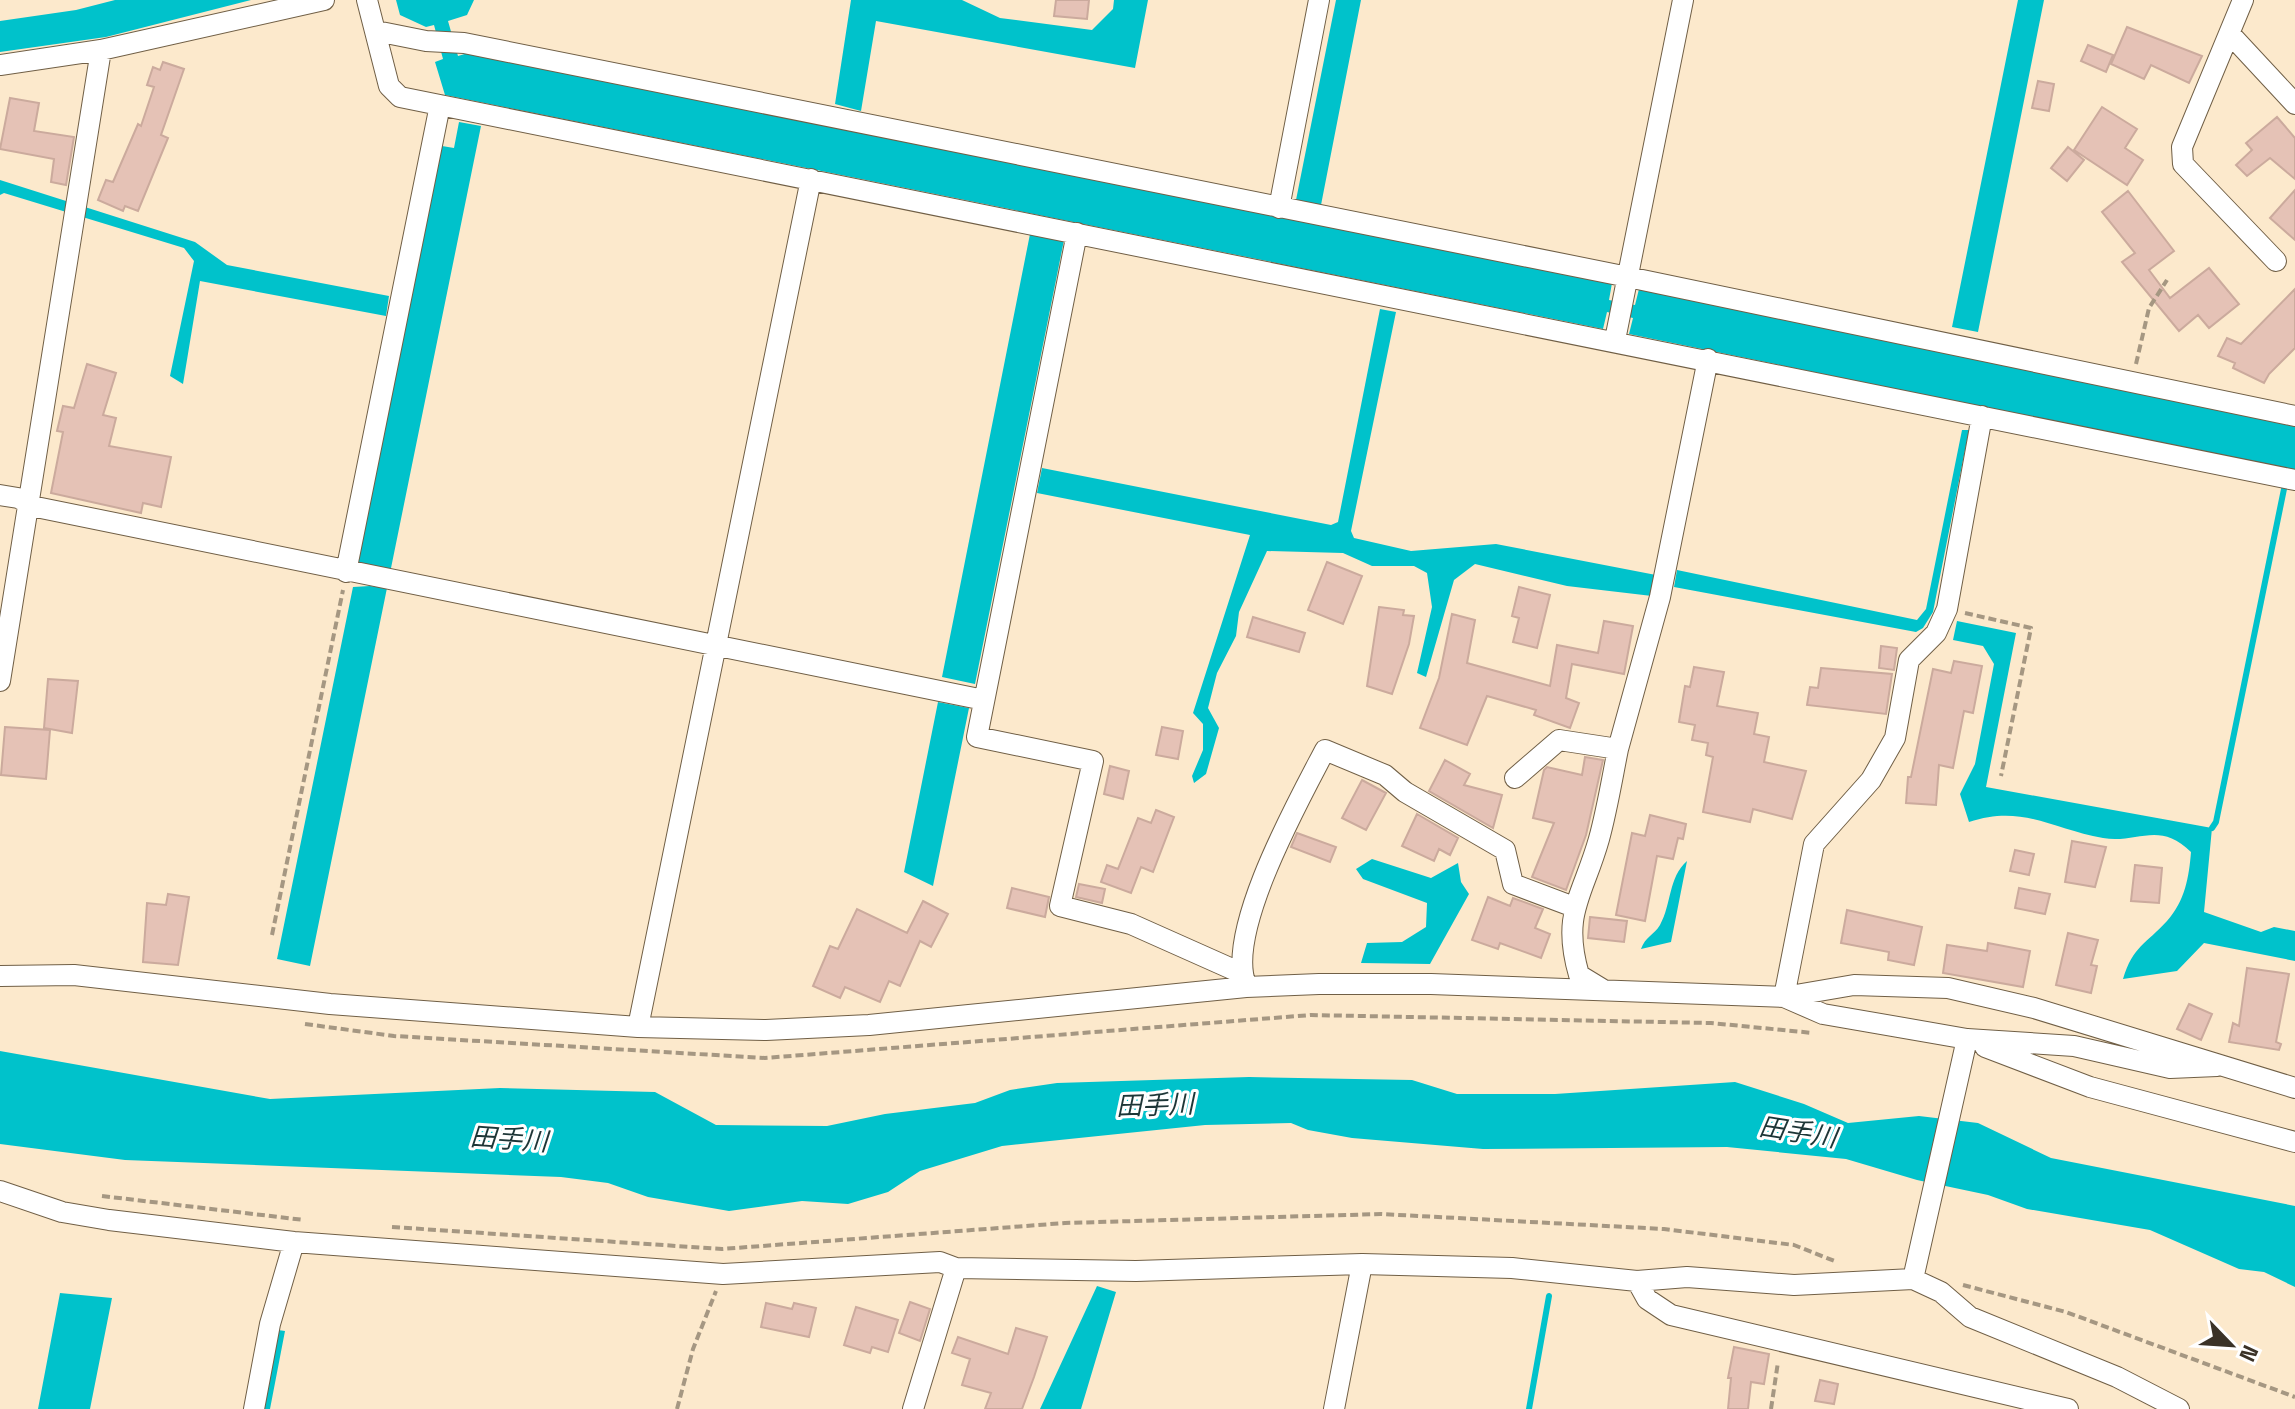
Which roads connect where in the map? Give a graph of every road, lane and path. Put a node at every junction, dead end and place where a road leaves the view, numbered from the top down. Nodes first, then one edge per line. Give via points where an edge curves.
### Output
1 (324, 0) edge
2 (367, 0) edge
3 (1319, 0) edge
4 (1683, 0) edge
5 (2243, 0) edge
6 (376, 31) junction
7 (2230, 34) junction
8 (101, 50) junction
9 (0, 65) edge
10 (2295, 104) edge
11 (440, 105) junction
12 (811, 179) junction
13 (1279, 208) junction
14 (1077, 233) junction
15 (2276, 261) dead end
16 (1628, 277) junction
17 (2167, 280) dead end
18 (1617, 330) junction
19 (1708, 359) junction
20 (2132, 382) junction
21 (1982, 416) junction
22 (2295, 416) edge
23 (2295, 480) edge
24 (0, 495) edge
25 (26, 503) junction
26 (346, 572) junction
27 (1947, 609) junction
28 (716, 645) junction
29 (0, 681) edge
30 (984, 700) junction
31 (1618, 749) junction
32 (2001, 776) dead end
33 (1515, 778) dead end
34 (1574, 907) junction
35 (272, 935) dead end
36 (0, 976) edge
37 (1244, 980) junction
38 (1606, 992) junction
39 (1784, 997) junction
40 (638, 1027) junction
41 (1964, 1049) junction
42 (2217, 1066) junction
43 (2295, 1088) edge
44 (2295, 1142) edge
45 (0, 1191) edge
46 (87, 1195) dead end
47 (315, 1222) dead end
48 (377, 1226) dead end
49 (294, 1242) junction
50 (1362, 1264) junction
51 (956, 1268) junction
52 (723, 1274) junction
53 (1877, 1278) junction
54 (1913, 1279) junction
55 (1637, 1281) junction
56 (1957, 1284) dead end
57 (1782, 1340) junction
58 (2295, 1397) edge
59 (2165, 1407) edge
60 (254, 1409) edge
61 (677, 1409) edge
62 (913, 1409) edge
63 (1334, 1409) edge
64 (1771, 1409) edge
65 (2068, 1409) edge

1 - 8 street
2 - 6 street
3 - 13 street
4 - 16 street
5 - 7 street
6 - 11 street via 389,86 400,97
6 - 13 street
7 - 10 street
7 - 15 street via 2182,147 2183,164
8 - 9 street
8 - 25 street
11 - 12 street
11 - 26 street
12 - 14 street
12 - 28 street
13 - 16 street
14 - 18 street
14 - 30 street
16 - 18 street
16 - 20 street
17 - 20 path via 2149,308
18 - 19 street
19 - 21 street
19 - 31 street via 1660,597
20 - 22 street
21 - 23 street
21 - 27 street
24 - 25 street
25 - 26 street
25 - 29 street
26 - 28 street
26 - 35 path
27 - 32 path via 2031,628
27 - 39 street via 1936,633 1909,660 1895,738 1871,780 1814,844
28 - 30 street
28 - 40 street
30 - 37 street via 977,737 1093,761 1060,906 1131,924
31 - 33 street via 1559,740
31 - 34 street via 1599,840
34 - 37 street via 1513,884 1505,850 1385,775 1325,750 1254,900
34 - 38 street via 1570,942 1579,975
36 - 40 street via 74,975 330,1004
37 - 38 street
37 - 40 street via 854,1026
38 - 39 street
39 - 41 street via 1823,1014
39 - 42 street via 1854,985 1948,988 2034,1008
41 - 42 street via 2074,1046 2170,1068
41 - 44 street
41 - 54 street
42 - 43 street
45 - 49 street via 73,1214
46 - 47 path
48 - 53 path via 722,1249 1065,1223 1381,1214 1664,1229 1794,1245
49 - 52 street
49 - 60 street via 270,1324
50 - 51 street via 1120,1271
50 - 55 street via 1512,1268
50 - 63 street
51 - 52 street via 940,1262
51 - 62 street
52 - 61 path via 693,1349
53 - 54 street
53 - 55 street via 1794,1285 1687,1277
54 - 59 street via 1941,1292 1970,1317 2117,1377
55 - 57 street via 1647,1299 1671,1315
56 - 58 path via 2066,1312
57 - 64 path
57 - 65 street

